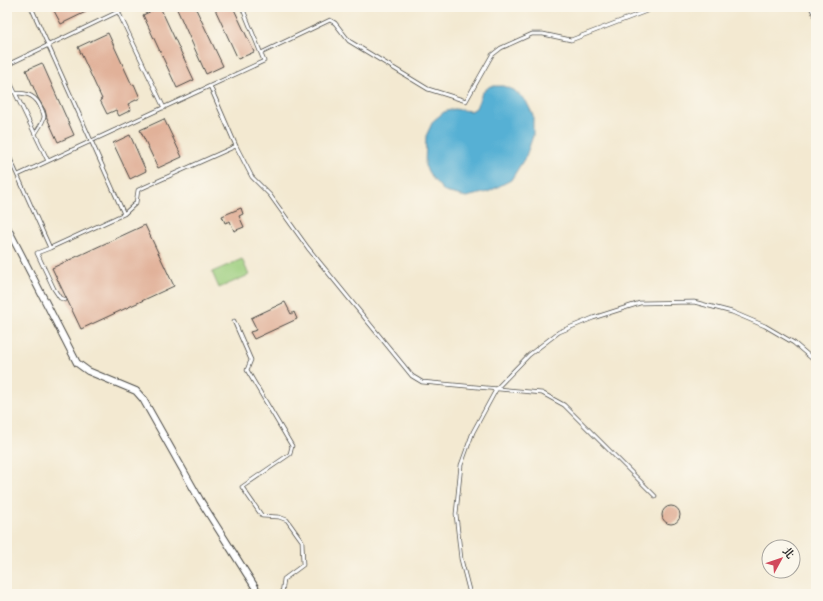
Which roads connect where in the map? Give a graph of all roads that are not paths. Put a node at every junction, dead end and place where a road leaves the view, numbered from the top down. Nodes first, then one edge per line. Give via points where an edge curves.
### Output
1 (31, 7) edge
2 (116, 7) edge
3 (128, 7) edge
4 (242, 7) edge
5 (657, 7) edge
6 (811, 7) edge
7 (118, 12) junction
8 (816, 18) edge
9 (48, 46) junction
10 (261, 53) junction
11 (7, 65) edge
12 (7, 76) edge
13 (210, 86) junction
14 (16, 93) junction
15 (164, 108) junction
16 (35, 134) junction
17 (92, 142) junction
18 (236, 146) junction
19 (7, 152) edge
20 (48, 162) junction
21 (18, 175) junction
22 (124, 214) junction
23 (7, 227) edge
24 (50, 248) junction
25 (65, 300) dead end
26 (234, 321) dead end
27 (816, 362) edge
28 (497, 388) junction
29 (655, 496) dead end
30 (255, 588) joint
31 (266, 594) edge
32 (282, 594) edge
33 (470, 594) edge

1 - 9 lane
2 - 7 lane
3 - 7 lane
4 - 10 lane
5 - 10 lane via 571,40 532,34 501,48 492,55 466,101 428,89 349,40 330,20
6 - 8 lane
7 - 9 lane
7 - 15 lane
9 - 11 lane
9 - 17 lane
10 - 13 lane via 264,61
12 - 14 lane
13 - 15 lane
13 - 18 lane
14 - 16 lane
14 - 16 lane via 30,95 40,106 44,115
15 - 17 lane
16 - 20 lane
17 - 20 lane
17 - 22 lane
18 - 22 lane via 138,190 136,203
18 - 28 lane via 252,177 270,195 308,248 412,376 422,382
19 - 21 lane
20 - 21 lane
21 - 24 lane
22 - 24 lane
23 - 30 street via 77,363 88,371 136,391 143,399 200,500
24 - 25 lane via 37,253 54,289 60,298
26 - 32 lane via 250,360 246,370 292,446 290,454 242,487 262,516 287,520 302,540 303,566 284,579
27 - 28 lane via 794,343 765,326 732,312 694,302 640,303 559,332 529,355
28 - 29 lane via 542,393 564,405
28 - 33 lane via 473,432 461,464 456,514 461,559
30 - 31 lane

